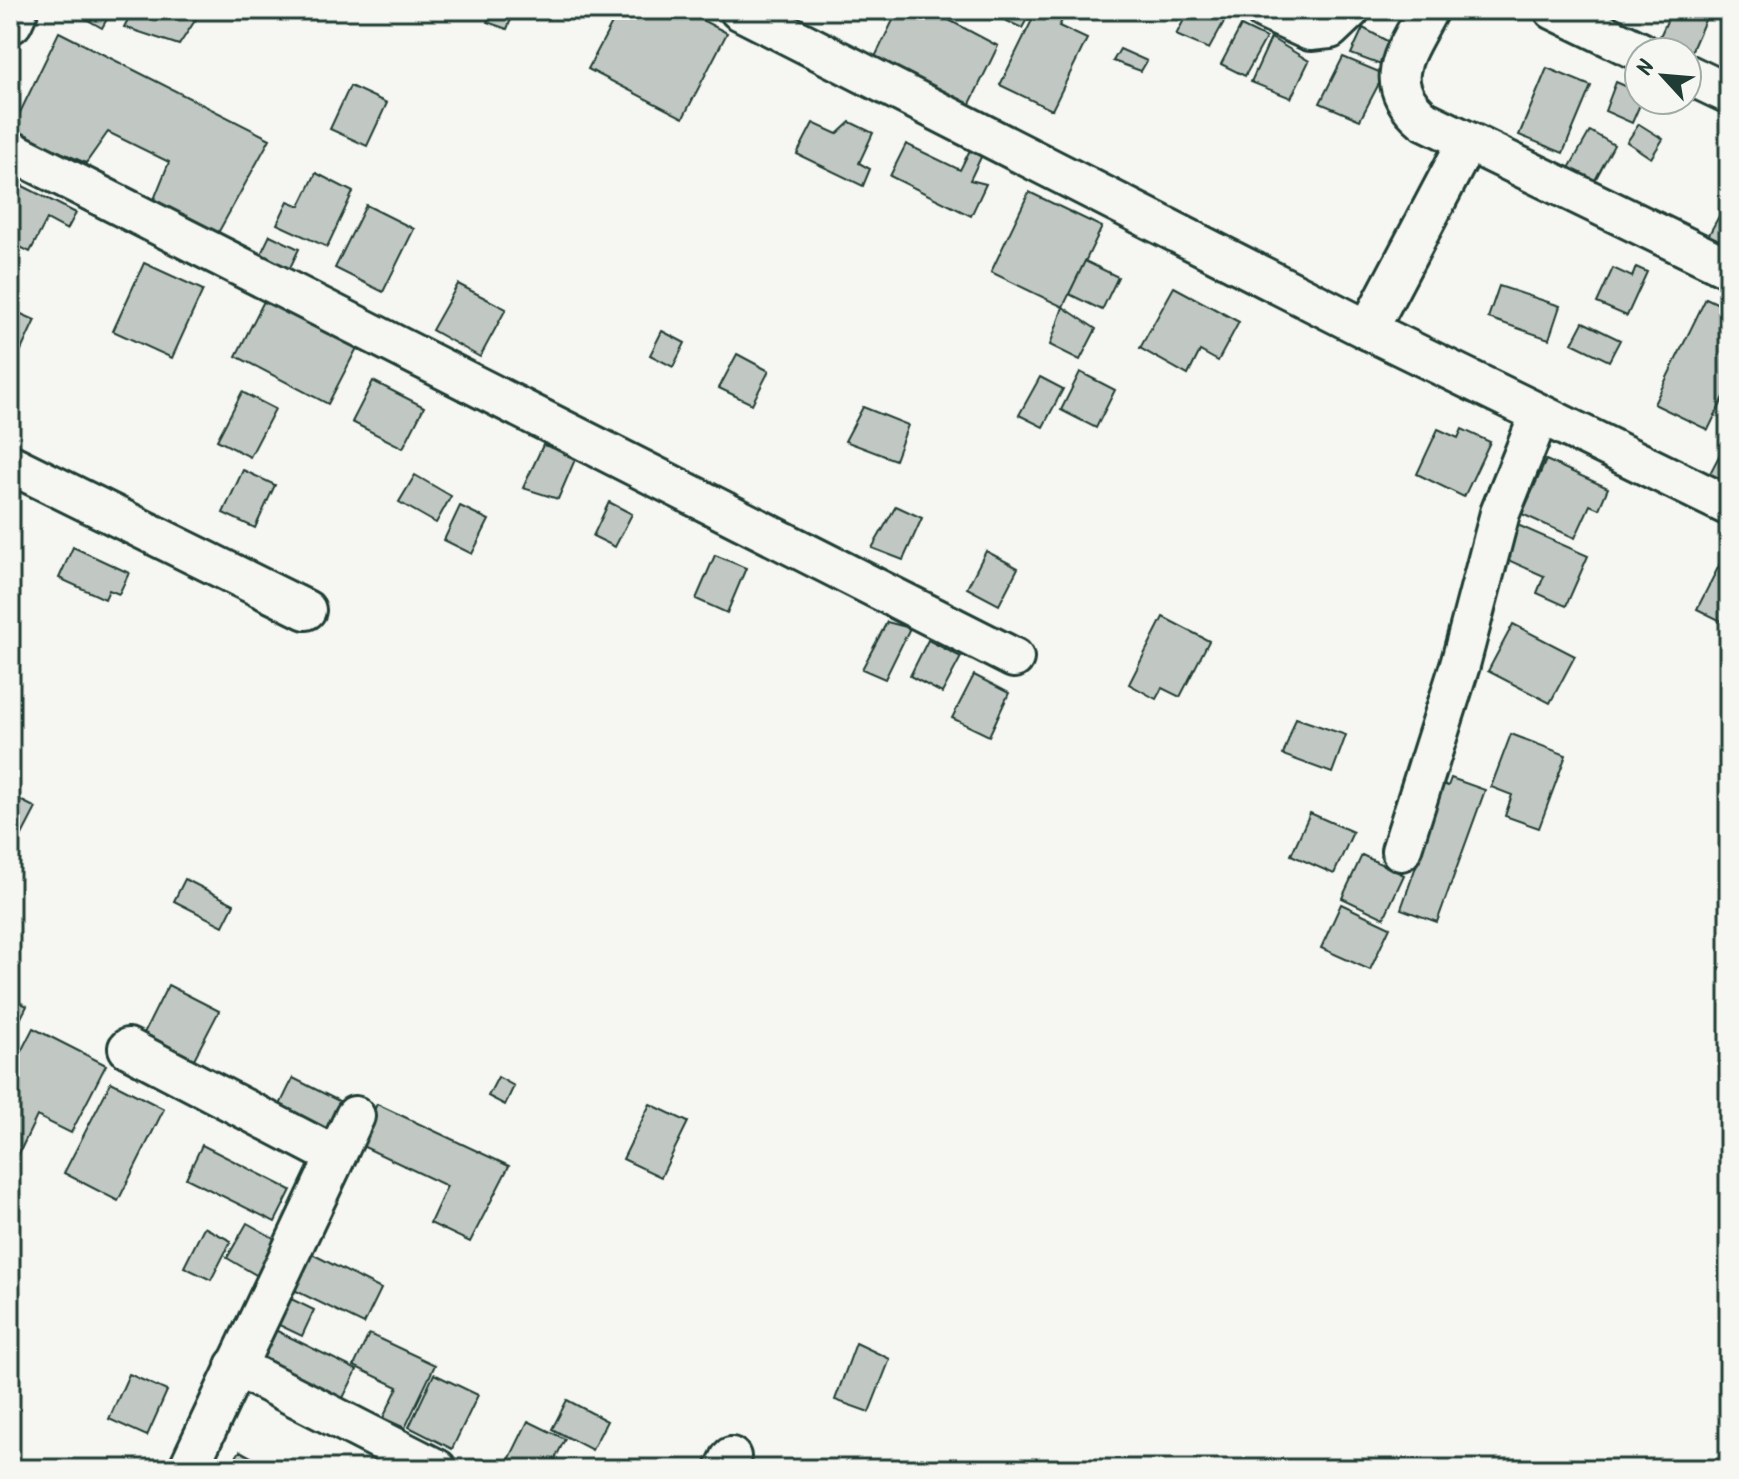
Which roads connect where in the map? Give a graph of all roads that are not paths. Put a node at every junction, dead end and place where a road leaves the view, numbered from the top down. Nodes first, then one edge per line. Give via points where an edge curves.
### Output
1 (15, 10) edge
2 (739, 10) edge
3 (1264, 10) edge
4 (1350, 10) edge
5 (1428, 10) edge
6 (1554, 10) edge
7 (10, 21) edge
8 (1623, 43) edge
9 (1703, 82) edge
10 (1729, 94) edge
11 (1467, 142) junction
12 (10, 150) edge
13 (1729, 268) edge
14 (1368, 330) junction
15 (1539, 416) junction
16 (10, 464) edge
17 (1729, 506) edge
18 (306, 610) dead end
19 (1014, 658) dead end
20 (1401, 851) dead end
21 (128, 1048) dead end
22 (355, 1116) dead end
23 (335, 1156) junction
24 (235, 1366) junction
25 (188, 1469) edge
26 (437, 1469) edge

1 - 7 main road
2 - 14 street
3 - 4 street via 1310,31 1330,29
5 - 11 street via 1401,63 1400,88 1407,106 1424,120
6 - 8 street
9 - 10 street
11 - 13 street
11 - 14 street
12 - 19 street
14 - 15 street
15 - 17 street
15 - 20 street via 1500,513 1460,665
16 - 18 street
21 - 23 street
22 - 23 street
23 - 24 street
24 - 25 street
24 - 26 street

